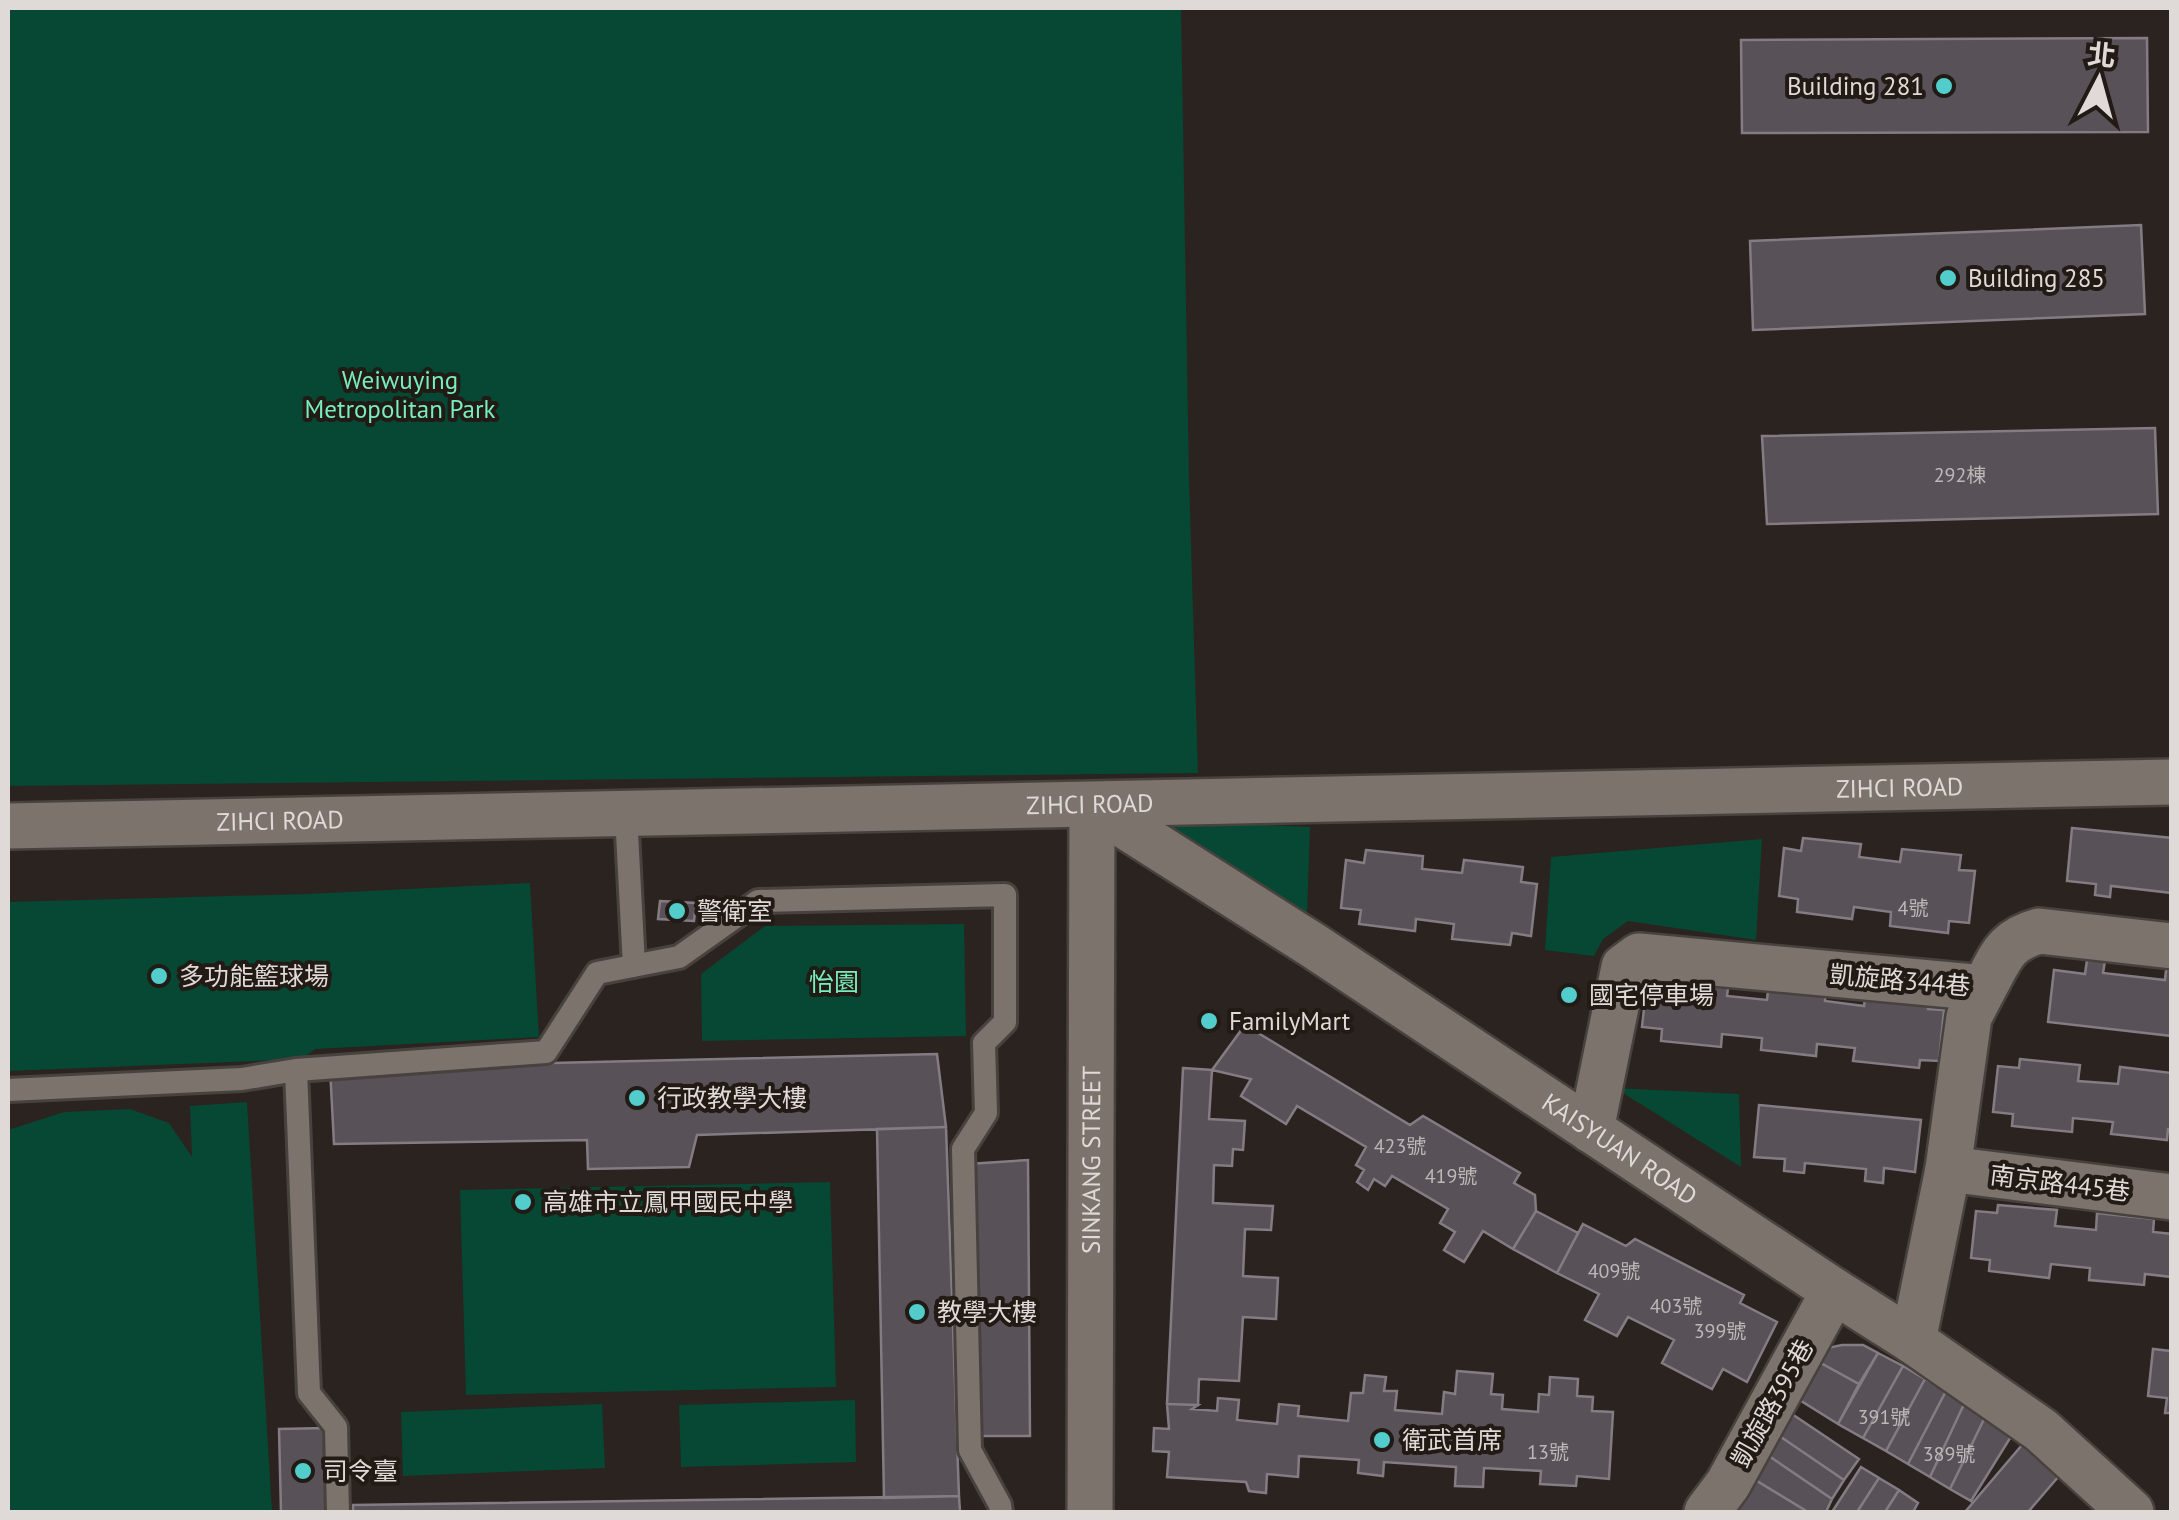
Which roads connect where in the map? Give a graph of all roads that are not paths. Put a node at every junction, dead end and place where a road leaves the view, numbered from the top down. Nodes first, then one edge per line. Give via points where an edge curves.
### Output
1 (2172, 782) edge
2 (1092, 805) junction
3 (626, 814) junction
4 (8, 826) edge
5 (2172, 946) edge
6 (634, 966) junction
7 (1984, 988) junction
8 (296, 1070) junction
9 (8, 1090) edge
10 (1591, 1130) junction
11 (1948, 1169) junction
12 (2172, 1198) edge
13 (1834, 1291) junction
14 (1913, 1341) junction
15 (2115, 1498) edge
16 (1711, 1511) edge
17 (338, 1512) edge
18 (1000, 1512) edge
19 (1090, 1512) edge
20 (2153, 1512) edge

1 - 2 street, ZIHCI ROAD
2 - 3 street, ZIHCI ROAD
2 - 10 street, KAISYUAN ROAD
2 - 19 street, SINKANG STREET
3 - 4 street, ZIHCI ROAD
3 - 6 lane
5 - 7 street via 2039,931 2018,937
6 - 8 lane via 598,973 546,1052
6 - 18 lane via 679,957 758,901 1005,895 1005,1022 984,1043 986,1113 964,1149 970,1450
7 - 10 street, 凱旋路344巷 via 1639,956 1624,967
7 - 11 street, 凱旋路344巷 via 1969,1017
8 - 9 lane via 242,1079
8 - 17 lane via 310,1393 336,1427
10 - 13 street, KAISYUAN ROAD
11 - 12 street, 南京路445巷
11 - 14 street, 凱旋路344巷
13 - 14 street, KAISYUAN ROAD
13 - 16 street, 凱旋路395巷
14 - 15 street, KAISYUAN ROAD via 2041,1430
15 - 20 street, KAISYUAN ROAD

